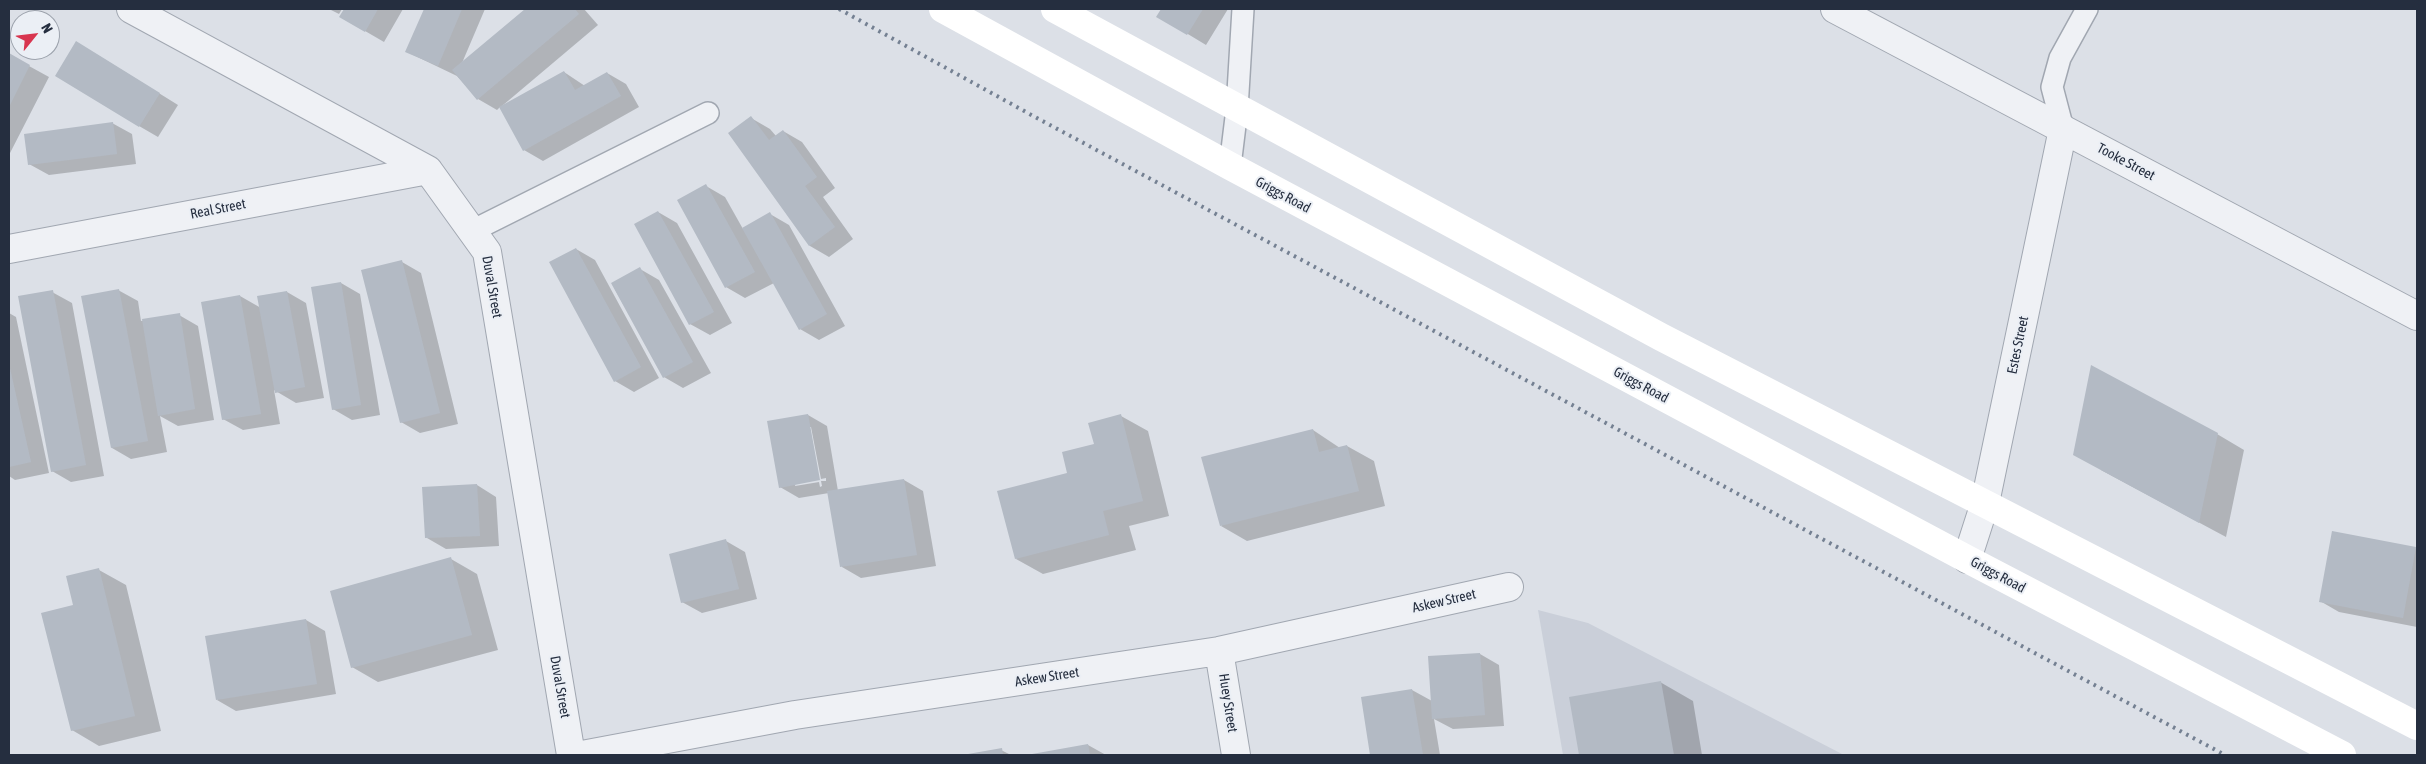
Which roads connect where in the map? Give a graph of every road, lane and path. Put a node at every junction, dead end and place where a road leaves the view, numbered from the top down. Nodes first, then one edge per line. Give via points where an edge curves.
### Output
1 (131, 9) edge
2 (942, 9) edge
3 (1055, 9) edge
4 (1243, 9) edge
5 (1835, 9) edge
6 (2087, 9) edge
7 (1237, 109) junction
8 (708, 113) dead end
9 (2063, 129) junction
10 (1230, 166) junction
11 (428, 170) junction
12 (472, 231) junction
13 (9, 248) edge
14 (2417, 316) edge
15 (1985, 503) junction
16 (1967, 559) junction
17 (1509, 587) dead end
18 (1219, 652) junction
19 (2417, 726) edge
20 (571, 755) edge
21 (582, 755) edge
22 (1236, 755) edge
23 (2342, 755) edge

1 - 11 street, Duval Street
2 - 10 main road, Griggs Road
3 - 7 main road
4 - 7 lane
5 - 9 street, Tooke Street
6 - 9 lane via 2060,58 2052,86
7 - 10 lane
7 - 15 main road via 1660,336
8 - 12 lane
9 - 14 street, Tooke Street
9 - 15 street, Estes Street
10 - 16 main road, Griggs Road
11 - 12 street, Duval Street
11 - 13 street, Real Street
12 - 20 street, Duval Street via 487,252
15 - 16 street, Estes Street
15 - 19 main road
16 - 23 main road, Griggs Road
17 - 18 street, Askew Street
18 - 21 street, Askew Street via 795,715
18 - 22 street, Huey Street

